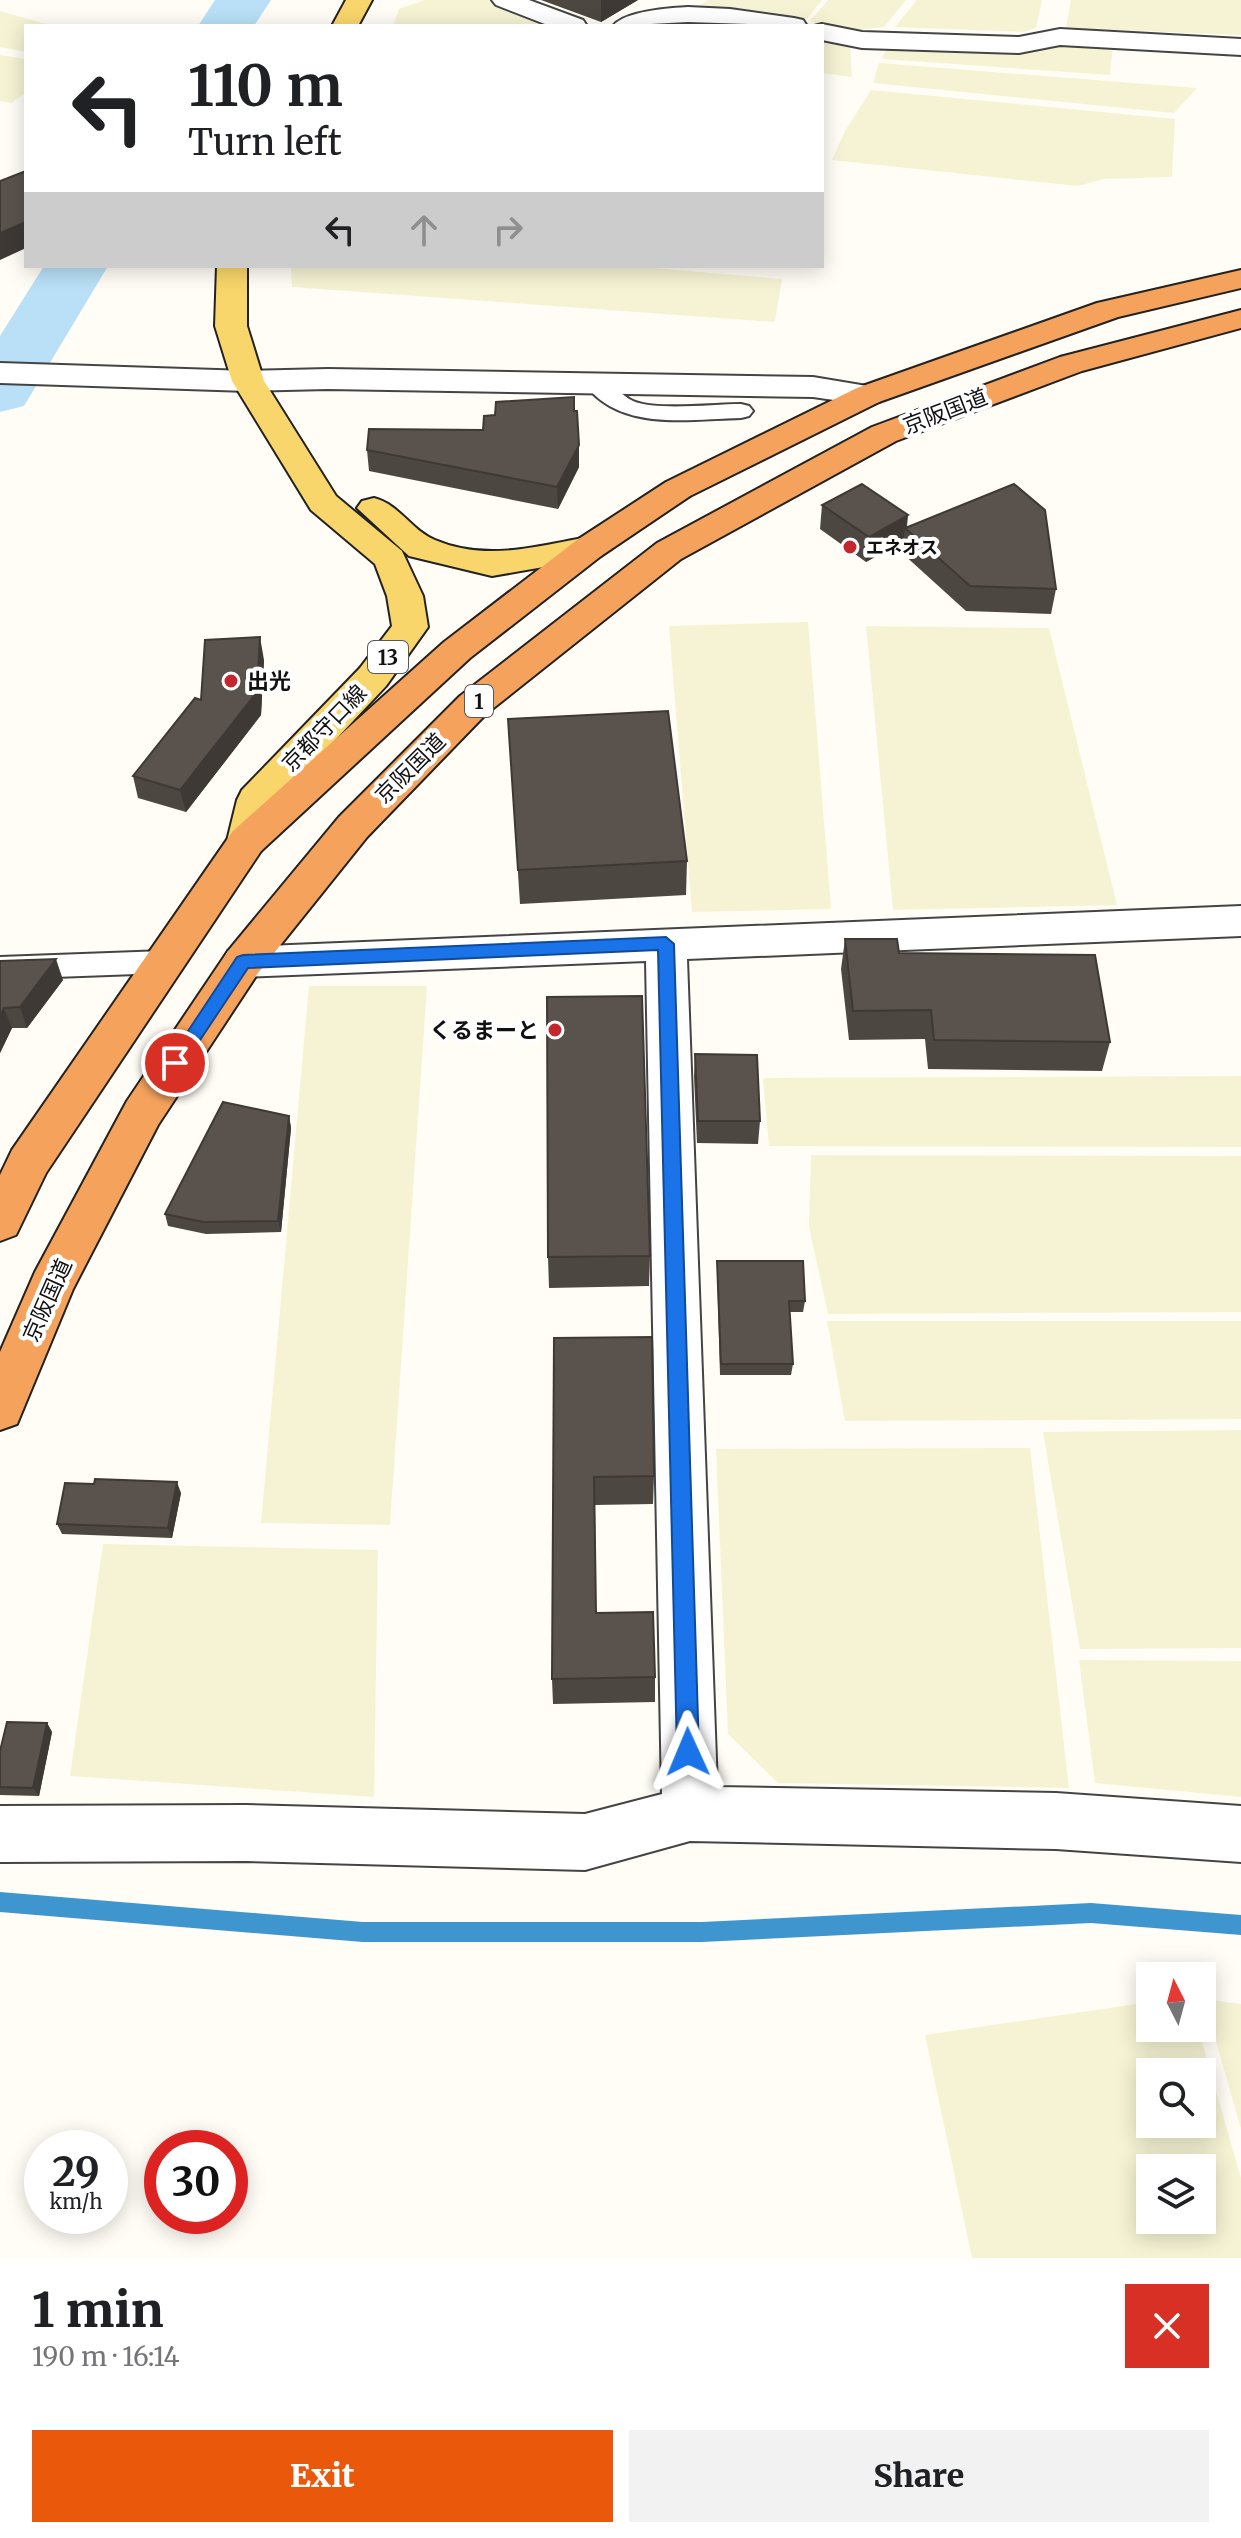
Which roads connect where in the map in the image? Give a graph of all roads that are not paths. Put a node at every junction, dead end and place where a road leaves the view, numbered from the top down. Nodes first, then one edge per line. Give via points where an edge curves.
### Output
1 (359, 0) edge
2 (505, 0) edge
3 (346, 24) edge
4 (569, 24) edge
5 (635, 24) edge
6 (781, 24) edge
7 (824, 32) edge
8 (1241, 47) edge
9 (232, 268) edge
10 (1241, 279) edge
11 (1241, 319) edge
12 (0, 373) edge
13 (248, 381) junction
14 (597, 384) junction
15 (868, 395) junction
16 (741, 411) dead end
17 (303, 467) junction
18 (589, 548) junction
19 (247, 841) junction
20 (1241, 921) edge
21 (666, 944) junction
22 (164, 962) junction
23 (243, 962) junction
24 (0, 968) edge
25 (0, 1222) edge
26 (0, 1409) edge
27 (690, 1814) junction
28 (0, 1834) edge
29 (1241, 1834) edge

1 - 3 main road
2 - 4 street
5 - 6 street via 678,14
7 - 8 street via 862,40 1019,45 1060,37
9 - 13 main road, 京都守口線 / 13 via 231,326
10 - 15 highway, 京阪国道 / 1 via 1108,310
11 - 23 highway, 京阪国道 / 1 via 1071,364 884,434 669,551 473,705 353,827
12 - 13 street
13 - 14 street
13 - 17 main road, 京都守口線 / 13
14 - 15 street via 813,387
14 - 16 lane via 624,406 649,412
15 - 18 highway, 京阪国道 / 1 via 678,489
17 - 18 main road via 358,494 421,548 492,565
17 - 19 main road, 京都守口線 / 13 via 323,503 390,559 410,627 373,677 256,800
18 - 19 highway, 京阪国道 / 1 via 457,650
19 - 22 highway, 京阪国道 / 1
20 - 21 street
21 - 23 street
21 - 27 street
22 - 24 lane
22 - 25 highway, 京阪国道 / 1 via 28,1163
23 - 26 highway, 京阪国道 / 1 via 142,1113 51,1286
27 - 28 street via 585,1842 246,1833
27 - 29 street via 1056,1821

